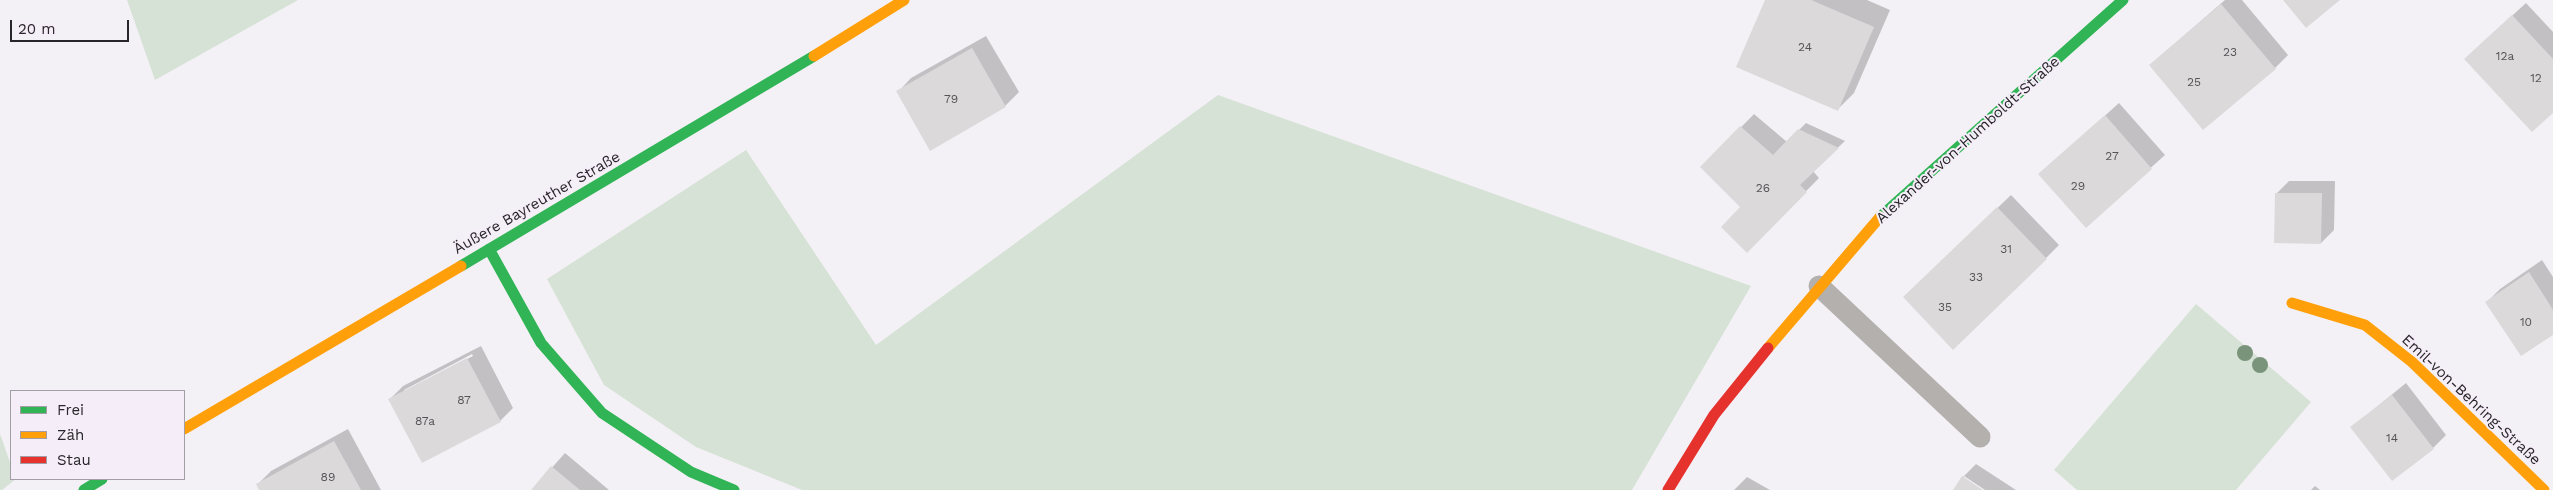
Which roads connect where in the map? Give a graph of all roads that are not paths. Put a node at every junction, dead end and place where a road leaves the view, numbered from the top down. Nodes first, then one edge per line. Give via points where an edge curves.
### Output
1 (904, 0) edge
2 (2123, 0) edge
3 (489, 248) junction
4 (1819, 286) junction
5 (2292, 303) dead end
6 (185, 428) edge
7 (1980, 437) dead end
8 (100, 480) edge
9 (84, 490) edge
10 (734, 490) edge
11 (1668, 490) edge
12 (2544, 490) edge

1 - 3 street, Äußere Bayreuther Straße via 777,79
2 - 4 street, Alexander-von-Humboldt-Straße via 1878,219
3 - 6 street, Äußere Bayreuther Straße
3 - 10 street via 540,343 602,413 691,472
4 - 7 lane
4 - 11 street, Alexander-von-Humboldt-Straße via 1714,416
5 - 12 street, Emil-von-Behring-Straße via 2331,312 2365,325 2412,362
8 - 9 street

